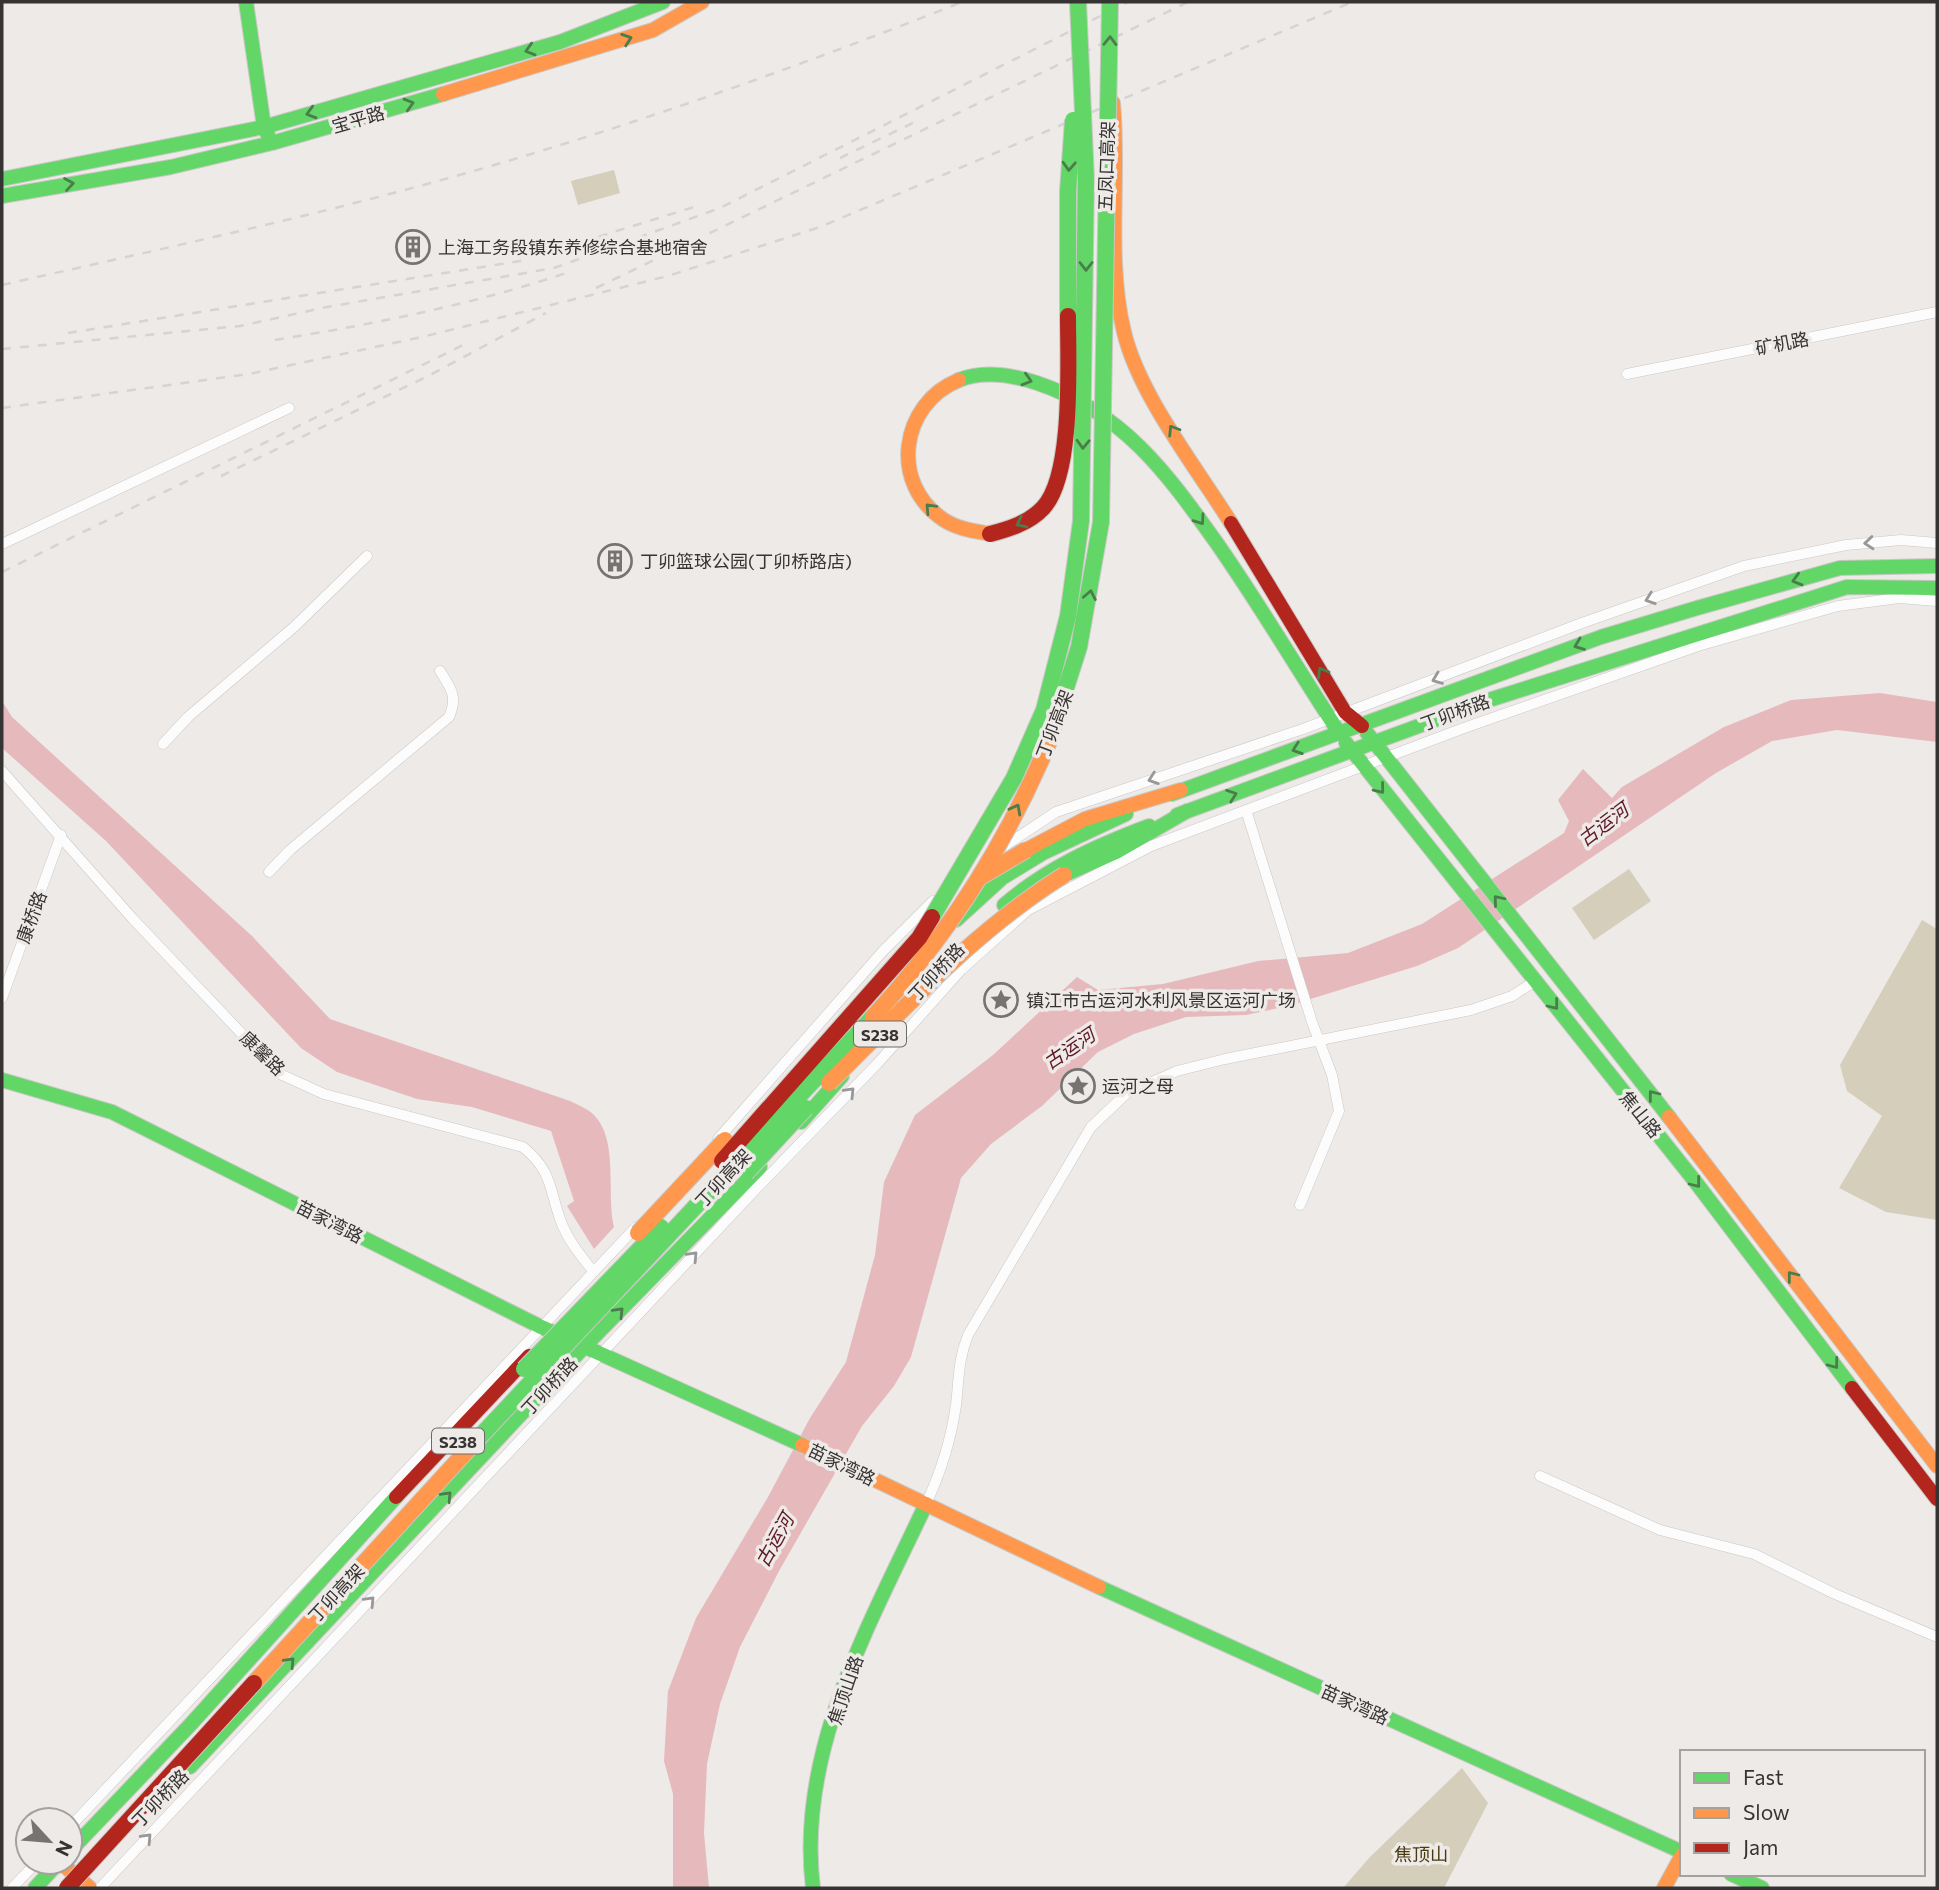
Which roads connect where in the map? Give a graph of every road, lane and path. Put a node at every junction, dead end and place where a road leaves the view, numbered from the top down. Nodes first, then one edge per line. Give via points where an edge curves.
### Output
1 (246, 2) edge
2 (663, 2) edge
3 (702, 2) edge
4 (1078, 2) edge
5 (1110, 2) edge
6 (1110, 70) junction
7 (1079, 74) junction
8 (264, 127) junction
9 (272, 144) junction
10 (2, 179) edge
11 (2, 196) edge
12 (1937, 312) edge
13 (1086, 327) joint
14 (1104, 330) joint
15 (1627, 374) dead end
16 (289, 408) dead end
17 (1937, 542) edge
18 (2, 544) edge
19 (367, 556) dead end
20 (1937, 566) edge
21 (1937, 587) edge
22 (1937, 601) edge
23 (440, 671) dead end
24 (1345, 712) junction
25 (1329, 717) junction
26 (1362, 726) junction
27 (1340, 734) junction
28 (1373, 741) junction
29 (163, 744) dead end
30 (1350, 750) junction
31 (1385, 758) junction
32 (1362, 766) junction
33 (2, 771) edge
34 (1181, 790) junction
35 (1246, 810) junction
36 (1187, 811) junction
37 (61, 835) junction
38 (269, 872) dead end
39 (1535, 981) junction
40 (2, 998) edge
41 (1319, 1040) junction
42 (2, 1080) edge
43 (1300, 1206) dead end
44 (593, 1271) junction
45 (632, 1278) junction
46 (545, 1328) junction
47 (585, 1346) junction
48 (601, 1355) junction
49 (536, 1357) junction
50 (1937, 1466) edge
51 (1540, 1476) dead end
52 (1937, 1499) edge
53 (926, 1504) junction
54 (1937, 1637) edge
55 (84, 1812) edge
56 (84, 1836) edge
57 (1680, 1852) edge
58 (1680, 1857) edge
59 (1735, 1876) edge
60 (79, 1887) edge
61 (53, 1888) edge
62 (100, 1888) edge
63 (813, 1888) edge
64 (1664, 1888) edge
65 (1762, 1888) edge

1 - 8 main road
2 -> 8 main road, 宝平路 via 560,42
9 -> 3 main road, 宝平路 via 572,57 653,30
4 - 7 main road, 五凤口高架, bridge
6 -> 5 main road, 五凤口高架, bridge
6 - 14 main road, 五凤口高架, bridge
24 -> 6 main road, 焦山路, bridge via 1139,376 1124,332 1116,271 1117,145
7 -> 13 main road, 五凤口高架, bridge via 1086,180
7 -> 25 main road, 焦山路, bridge via 1068,165 1068,367 1063,467 1053,495 1018,527 990,534 969,533 934,514 918,495 909,473 906,453 921,408 961,378 1009,375 1053,389 1104,418 1143,447 1169,477 1276,629
8 - 9 main road
8 - 10 main road, 宝平路
11 -> 9 main road, 宝平路
12 - 15 street, 矿机路
13 -> 49 main road, 丁卯高架 / S238, bridge via 1076,571 1044,710 1014,778 919,938 676,1212
45 -> 14 main road, 丁卯高架 / S238, bridge via 925,957 984,869 1040,760 1069,688 1101,522
16 - 18 street
17 -> 24 street via 1846,545 1744,566
19 - 29 street
20 -> 26 main road, 丁卯桥路 / S238 via 1840,568 1601,637
21 - 28 main road, 丁卯桥路 / S238 via 1847,587
22 - 31 street via 1899,598 1838,606 1698,646
23 - 38 street via 453,692 449,717
24 - 25 street
24 - 26 main road, 焦山路
25 - 27 main road, 焦山路
25 -> 44 street via 1056,812 955,880 883,951 699,1161
26 - 27 main road, 丁卯桥路 / S238
26 - 28 main road, 焦山路
27 - 30 main road, 焦山路
27 -> 34 main road, 丁卯桥路 / S238
28 - 30 main road, 丁卯桥路 / S238
28 - 31 main road, 焦山路
30 - 32 main road, 焦山路
36 -> 30 main road, 丁卯桥路 / S238
31 - 32 street
50 -> 31 main road, 焦山路
32 - 35 street
32 -> 39 main road, 焦山路
33 - 37 street, 康馨路
34 - 46 main road, 丁卯桥路 / S238 via 1078,836 1002,878
34 - 49 main road, bridge via 1085,819 977,879 924,917 590,1282
35 - 41 street
48 -> 35 street via 961,970 1028,911 1151,846
36 - 45 main road, bridge via 1118,851 1064,875 1016,905 975,939 838,1073 701,1220
47 -> 36 main road, 丁卯桥路 / S238 via 750,1178 956,949 1022,888 1096,848
37 - 40 street, 康桥路
37 - 44 street, 康馨路 via 133,919 280,1074 324,1094 523,1147 539,1160 550,1178 567,1234
39 - 41 street via 1512,996 1471,1010
39 -> 52 main road, 焦山路 via 1694,1180
41 - 43 street via 1339,1111
41 - 53 street via 1177,1071 1127,1093 1091,1126 968,1335 958,1360 956,1406 944,1460
42 - 46 main road, 苗家湾路 via 113,1112
44 - 46 street
45 - 60 main road, 丁卯高架 / S238, bridge via 117,1830
46 - 47 main road, 苗家湾路
46 - 55 street
46 - 56 main road, 丁卯桥路 / S238 via 518,1369 437,1451
47 - 48 main road, 苗家湾路
60 -> 47 main road, 丁卯桥路 / S238
48 - 53 main road, 苗家湾路
62 -> 48 street
49 - 61 main road, 丁卯高架 / S238, bridge
51 - 54 street via 1660,1530 1754,1554
53 - 57 main road, 苗家湾路
53 - 63 main road, 焦顶山路 via 848,1673 815,1785 809,1837
58 - 64 main road
59 - 65 main road

